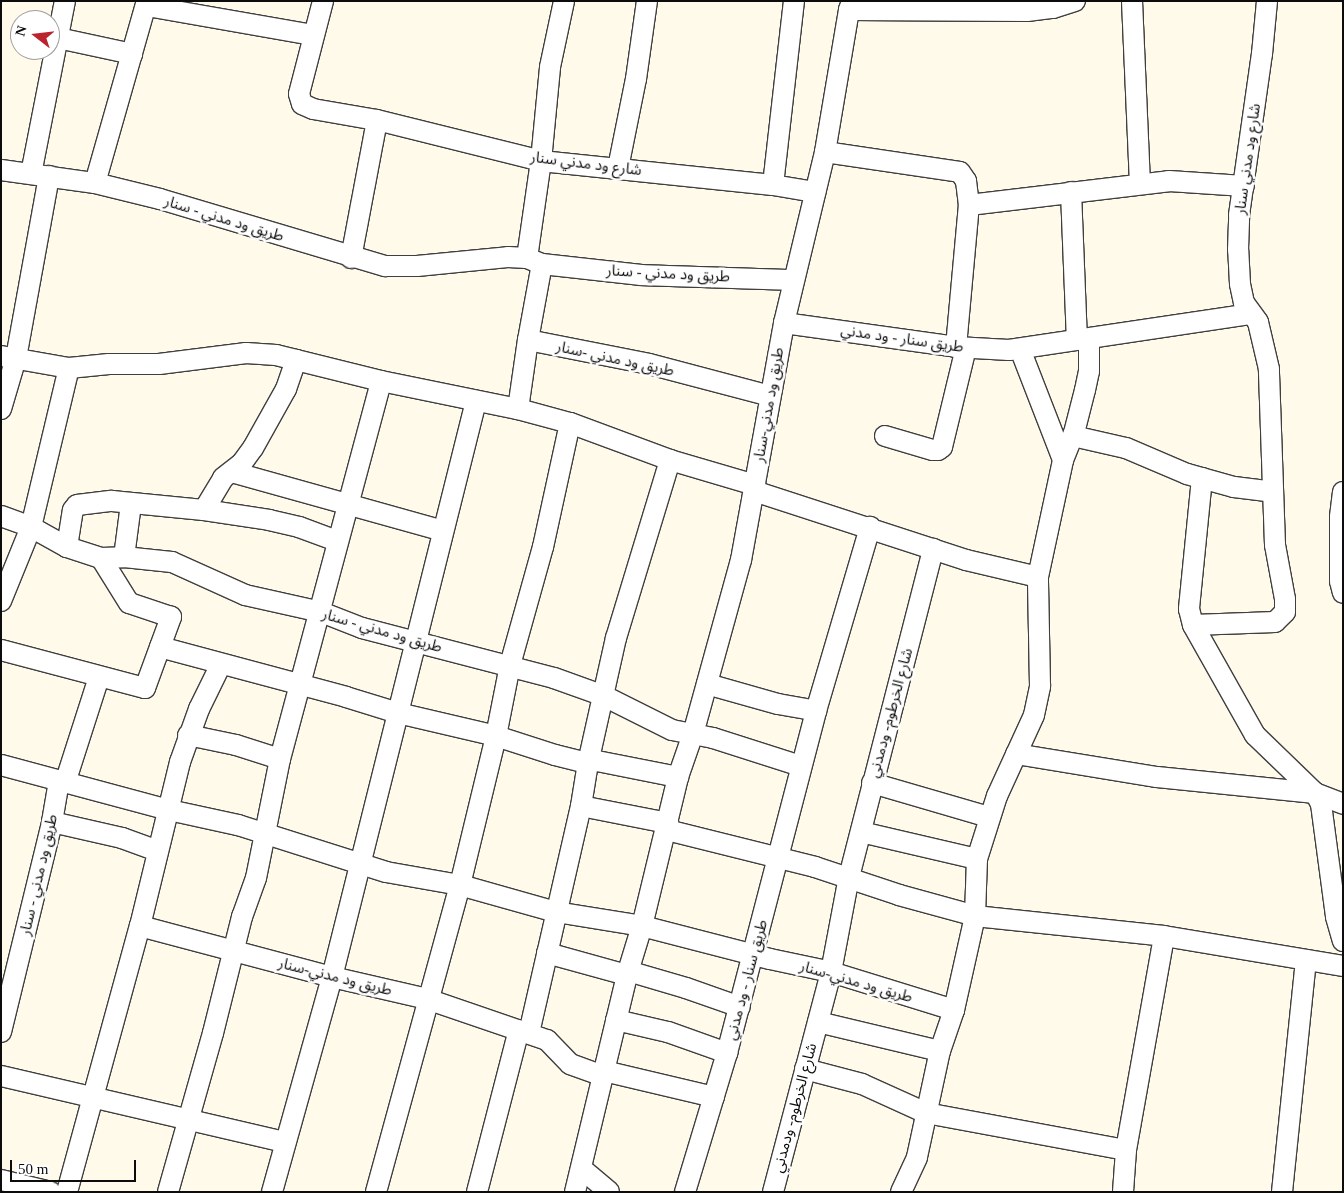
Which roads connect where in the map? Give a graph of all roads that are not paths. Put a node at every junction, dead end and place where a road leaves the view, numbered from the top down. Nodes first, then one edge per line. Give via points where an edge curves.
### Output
1 (65, 1) edge
2 (323, 1) edge
3 (564, 1) edge
4 (647, 1) edge
5 (794, 1) edge
6 (1075, 1) edge
7 (1132, 1) edge
8 (1267, 1) edge
9 (147, 4) edge
10 (851, 6) edge
11 (60, 27) edge
12 (314, 35) junction
13 (60, 38) edge
14 (132, 54) junction
15 (55, 60) edge
16 (377, 120) junction
17 (825, 152) junction
18 (541, 161) junction
19 (618, 168) junction
20 (1, 170) edge
21 (40, 175) junction
22 (95, 183) junction
23 (773, 184) junction
24 (1140, 184) junction
25 (1244, 186) junction
26 (815, 192) junction
27 (1070, 192) junction
28 (969, 205) junction
29 (351, 258) junction
30 (534, 261) junction
31 (793, 280) junction
32 (1251, 314) junction
33 (784, 323) junction
34 (1083, 339) junction
35 (528, 340) junction
36 (961, 348) junction
37 (1020, 349) junction
38 (8, 357) edge
39 (296, 360) junction
40 (69, 368) junction
41 (381, 381) junction
42 (770, 396) junction
43 (476, 401) junction
44 (518, 409) junction
45 (1, 410) edge
46 (570, 423) junction
47 (884, 436) dead end
48 (1073, 436) junction
49 (670, 460) junction
50 (1063, 460) junction
51 (232, 472) junction
52 (1202, 478) junction
53 (754, 488) junction
54 (1273, 492) junction
55 (1343, 492) edge
56 (131, 504) junction
57 (346, 505) junction
58 (204, 510) junction
59 (1, 516) edge
60 (31, 527) junction
61 (870, 527) junction
62 (443, 531) junction
63 (337, 541) junction
64 (67, 547) junction
65 (933, 549) junction
66 (124, 557) junction
67 (101, 558) junction
68 (1038, 577) junction
69 (1343, 594) edge
70 (1, 601) edge
71 (321, 612) junction
72 (1193, 625) junction
73 (416, 642) junction
74 (160, 647) junction
75 (1, 650) edge
76 (221, 664) junction
77 (510, 665) junction
78 (99, 677) junction
79 (707, 684) junction
80 (300, 686) junction
81 (604, 696) junction
82 (816, 711) junction
83 (398, 713) junction
84 (693, 734) junction
85 (188, 735) junction
86 (496, 736) junction
87 (1016, 754) junction
88 (280, 759) junction
89 (588, 763) junction
90 (1, 765) edge
91 (801, 766) junction
92 (678, 777) junction
93 (62, 782) junction
94 (872, 783) junction
95 (1315, 793) junction
96 (1343, 804) edge
97 (581, 806) junction
98 (168, 810) junction
99 (989, 816) junction
100 (52, 822) junction
101 (667, 827) junction
102 (861, 832) junction
103 (265, 833) junction
104 (158, 851) junction
105 (778, 857) junction
106 (977, 859) junction
107 (361, 865) junction
108 (849, 877) junction
109 (460, 885) junction
110 (556, 912) junction
111 (975, 916) junction
112 (140, 926) junction
113 (642, 926) junction
114 (1164, 936) junction
115 (1343, 941) edge
116 (234, 951) junction
117 (546, 953) junction
118 (753, 955) junction
119 (1306, 960) junction
120 (9, 966) edge
121 (1343, 966) edge
122 (831, 972) junction
123 (627, 973) junction
124 (332, 977) junction
125 (427, 999) junction
126 (740, 1008) junction
127 (954, 1010) junction
128 (616, 1020) junction
129 (818, 1022) junction
130 (524, 1031) junction
131 (1, 1032) edge
132 (940, 1051) junction
133 (727, 1053) junction
134 (806, 1069) junction
135 (603, 1074) junction
136 (1, 1076) edge
137 (714, 1097) junction
138 (93, 1098) junction
139 (926, 1113) junction
140 (188, 1118) junction
141 (285, 1142) junction
142 (1126, 1150) junction
143 (582, 1168) junction
144 (1, 1180) edge
145 (51, 1192) edge
146 (67, 1192) edge
147 (168, 1192) edge
148 (272, 1192) edge
149 (376, 1192) edge
150 (477, 1192) edge
151 (575, 1192) edge
152 (609, 1192) edge
153 (685, 1192) edge
154 (773, 1192) edge
155 (901, 1192) edge
156 (1123, 1192) edge
157 (1282, 1192) edge

1 - 11 street
2 - 12 street
3 - 18 street via 550,68
4 - 19 street via 636,79
5 - 23 street
6 - 10 street via 1027,11
7 - 24 street
8 - 25 street, شارع ود مدني سنار
9 - 12 street
9 - 14 street
10 - 17 street, طريق ود مدني-سنار
12 - 16 street, شارع ود مدني سنار via 300,94 302,104 313,109
13 - 14 street
14 - 22 street
15 - 21 street
16 - 18 street, شارع ود مدني سنار
16 - 29 street
17 - 26 street, طريق ود مدني-سنار
17 - 28 street via 960,172 968,189
18 - 19 street, شارع ود مدني سنار
18 - 30 street
19 - 23 street, شارع ود مدني سنار
20 - 21 street, طريق ود مدني - سنار
21 - 22 street, طريق ود مدني - سنار
21 - 38 street
22 - 29 street, طريق ود مدني - سنار via 160,199
23 - 26 street, شارع ود مدني سنار
24 - 25 street via 1196,181
24 - 27 street
25 - 32 street, شارع ود مدني سنار via 1239,215 1238,258 1244,303
26 - 31 street, طريق ود مدني-سنار
27 - 28 street
27 - 34 street
28 - 36 street
29 - 30 street, طريق ود مدني - سنار via 385,266 508,257
30 - 31 street, طريق ود مدني - سنار via 641,275
30 - 35 street
31 - 33 street, طريق ود مدني-سنار
32 - 34 street, طريق سنار - ود مدني
32 - 54 street, شارع ود مدني سنار via 1258,322 1269,369
33 - 36 street, طريق سنار - ود مدني
33 - 42 street, طريق ود مدني-سنار
34 - 37 street, طريق سنار - ود مدني
34 - 48 street via 1087,381
35 - 42 street, طريق ود مدني -سنار via 649,364
35 - 44 street
36 - 37 street, طريق سنار - ود مدني
36 - 47 street via 942,447 933,450
37 - 50 street
38 - 40 street
38 - 45 street
39 - 40 street via 253,353 159,364
39 - 41 street
39 - 51 street via 282,395 253,448
40 - 60 street
41 - 43 street
41 - 57 street
42 - 53 street, طريق ود مدني-سنار
43 - 44 street
43 - 62 street
44 - 46 street
46 - 49 street
46 - 77 street via 543,547
48 - 50 street
48 - 52 street via 1126,448
49 - 53 street
49 - 81 street via 630,586
50 - 68 street
51 - 57 street
51 - 58 street via 223,478
52 - 54 street via 1234,487
52 - 72 street via 1189,609
53 - 61 street
53 - 79 street, طريق ود مدني-سنار via 741,560
54 - 72 street, شارع ود مدني سنار via 1275,544 1285,599 1282,617 1275,622
55 - 69 street via 1340,517
56 - 58 street
56 - 64 street via 112,501 77,505 73,510
56 - 66 street
57 - 62 street
57 - 63 street
58 - 63 street via 269,520
59 - 60 street
60 - 64 street
60 - 70 street
61 - 65 street
61 - 82 street, طريق سنار - ود مدني
62 - 73 street
63 - 71 street
64 - 67 street, طريق ود مدني - سنار
65 - 68 street
65 - 94 street, شارع الخرطوم- ودمدني
66 - 67 street, طريق ود مدني - سنار
66 - 71 street, طريق ود مدني - سنار via 172,562 245,594
67 - 74 street via 129,602 171,617
68 - 87 street via 1040,686 1034,715
71 - 73 street, طريق ود مدني - سنار via 362,628
71 - 80 street
72 - 95 street via 1255,735
73 - 77 street, طريق ود مدني - سنار
73 - 83 street
74 - 76 street
74 - 78 street via 145,688
75 - 78 street
76 - 80 street
76 - 85 street
77 - 81 street, طريق ود مدني - سنار
77 - 86 street
78 - 93 street, طريق ود مدني - سنار
79 - 82 street
79 - 84 street, طريق ود مدني-سنار
80 - 83 street
80 - 88 street
81 - 84 street, طريق ود مدني - سنار via 672,730
81 - 89 street
82 - 91 street, طريق سنار - ود مدني
83 - 86 street
83 - 107 street
84 - 91 street
84 - 92 street, طريق ود مدني-سنار
85 - 88 street
85 - 98 street
86 - 89 street
86 - 109 street
87 - 95 street via 1157,777
87 - 99 street
88 - 103 street
89 - 92 street via 597,761
89 - 97 street
90 - 93 street
91 - 105 street, طريق سنار - ود مدني
92 - 101 street, طريق ود مدني-سنار
93 - 98 street, طريق ود مدني-سنار
93 - 100 street, طريق ود مدني - سنار
94 - 99 street
94 - 102 street, شارع الخرطوم- ودمدني
95 - 96 street
95 - 115 street via 1320,804 1336,917
97 - 101 street
97 - 110 street
98 - 103 street, طريق ود مدني-سنار
98 - 104 street
99 - 106 street
100 - 104 street via 122,838
100 - 120 street, طريق ود مدني - سنار
101 - 105 street
101 - 113 street, طريق ود مدني-سنار
102 - 106 street
102 - 108 street, شارع الخرطوم- ودمدني
103 - 107 street, طريق ود مدني-سنار
103 - 116 street via 256,878
104 - 112 street
105 - 108 street
105 - 118 street, طريق سنار - ود مدني
106 - 111 street
107 - 109 street, طريق ود مدني-سنار
107 - 124 street
108 - 111 street
108 - 122 street, شارع الخرطوم- ودمدني
109 - 110 street, طريق ود مدني-سنار
109 - 125 street
110 - 113 street, طريق ود مدني-سنار
110 - 117 street
111 - 114 street
111 - 127 street
112 - 116 street, طريق ود مدني-سنار
112 - 138 street
113 - 118 street, طريق ود مدني-سنار
113 - 123 street, طريق ود مدني-سنار
114 - 119 street
114 - 142 street
116 - 124 street, طريق ود مدني-سنار
116 - 140 street
117 - 123 street
117 - 130 street
118 - 122 street, طريق ود مدني-سنار
118 - 126 street, طريق سنار - ود مدني
119 - 121 street
119 - 157 street
120 - 131 street, طريق ود مدني - سنار
122 - 127 street, طريق ود مدني-سنار
122 - 129 street, شارع الخرطوم- ودمدني
123 - 126 street via 686,988
123 - 128 street, طريق ود مدني-سنار
124 - 125 street, طريق ود مدني-سنار
124 - 141 street
125 - 130 street, طريق ود مدني-سنار
125 - 149 street
126 - 133 street, طريق سنار - ود مدني
127 - 132 street
128 - 133 street via 668,1032
128 - 135 street, طريق ود مدني-سنار
129 - 132 street
129 - 134 street, شارع الخرطوم- ودمدني
130 - 135 street, طريق ود مدني-سنار via 553,1044 570,1064
130 - 150 street
132 - 139 street
133 - 137 street, طريق سنار - ود مدني
134 - 139 street via 862,1084
134 - 154 street, شارع الخرطوم- ودمدني
135 - 137 street
135 - 143 street, طريق ود مدني-سنار
136 - 138 street
137 - 153 street, طريق سنار - ود مدني
138 - 140 street
138 - 146 street
139 - 142 street
139 - 155 street via 917,1157
140 - 141 street
140 - 147 street
141 - 148 street
142 - 156 street
143 - 151 street, طريق ود مدني-سنار
143 - 152 street
144 - 145 street

